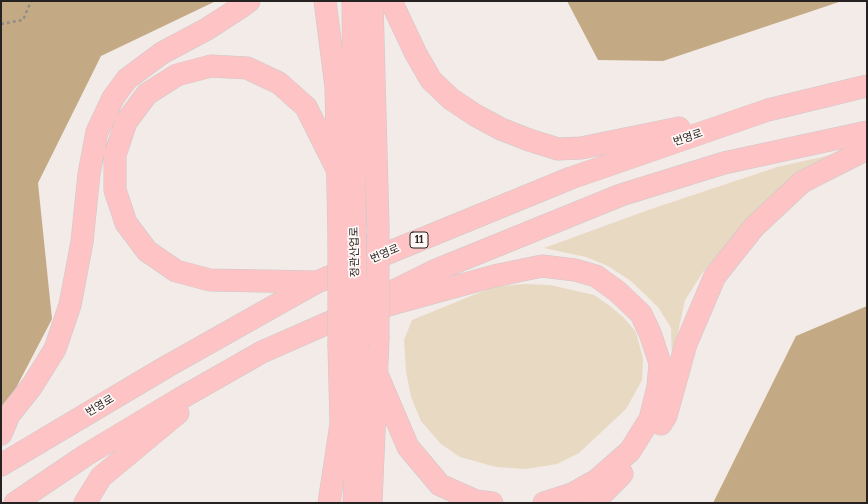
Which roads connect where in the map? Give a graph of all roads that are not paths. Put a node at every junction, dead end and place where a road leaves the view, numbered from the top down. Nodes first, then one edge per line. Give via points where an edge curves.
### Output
1 (248, 1) edge
2 (325, 1) edge
3 (353, 1) edge
4 (372, 1) edge
5 (391, 1) edge
6 (867, 86) edge
7 (768, 110) junction
8 (867, 132) edge
9 (867, 149) edge
10 (338, 171) junction
11 (347, 237) junction
12 (317, 282) junction
13 (337, 319) junction
14 (348, 347) junction
15 (376, 372) junction
16 (224, 374) junction
17 (342, 424) junction
18 (1, 434) edge
19 (1, 465) edge
20 (15, 503) edge
21 (85, 503) edge
22 (329, 503) edge
23 (341, 503) edge
24 (354, 503) edge
25 (371, 503) edge
26 (492, 503) edge
27 (544, 503) edge
28 (593, 503) edge

1 - 18 highway via 207,29 162,53 127,79 113,98 97,132 82,242 70,305 58,342 32,386 9,415
2 - 10 highway via 336,86
3 - 11 highway, 정관산업로
4 - 15 highway, bridge via 378,225
5 - 7 highway via 431,80 451,99 501,129 558,149 582,148
6 - 7 highway, 번영로 / 11
7 - 12 highway, 번영로 / 11 via 572,178
8 - 13 highway via 724,163 621,195 434,271
9 - 28 highway via 802,182 754,227 715,276 686,344 666,416 634,462
10 - 11 highway
10 - 12 highway via 306,107 279,83 247,68 211,66 177,75 147,94 126,122 115,155 115,190 126,223 147,251 176,271 210,280
11 - 14 highway, bridge
12 - 19 highway, 번영로 / 11 via 166,367
13 - 16 highway via 262,352
13 - 27 highway via 494,276 542,266 575,270 596,276 618,292 641,314 660,363 658,387 650,419 630,451 597,480 572,494
14 - 17 highway
14 - 24 highway via 357,440
15 - 25 highway
15 - 26 highway via 408,447 440,485 476,502
16 - 20 highway via 86,455
16 - 21 highway via 101,477
17 - 22 highway
17 - 23 highway

